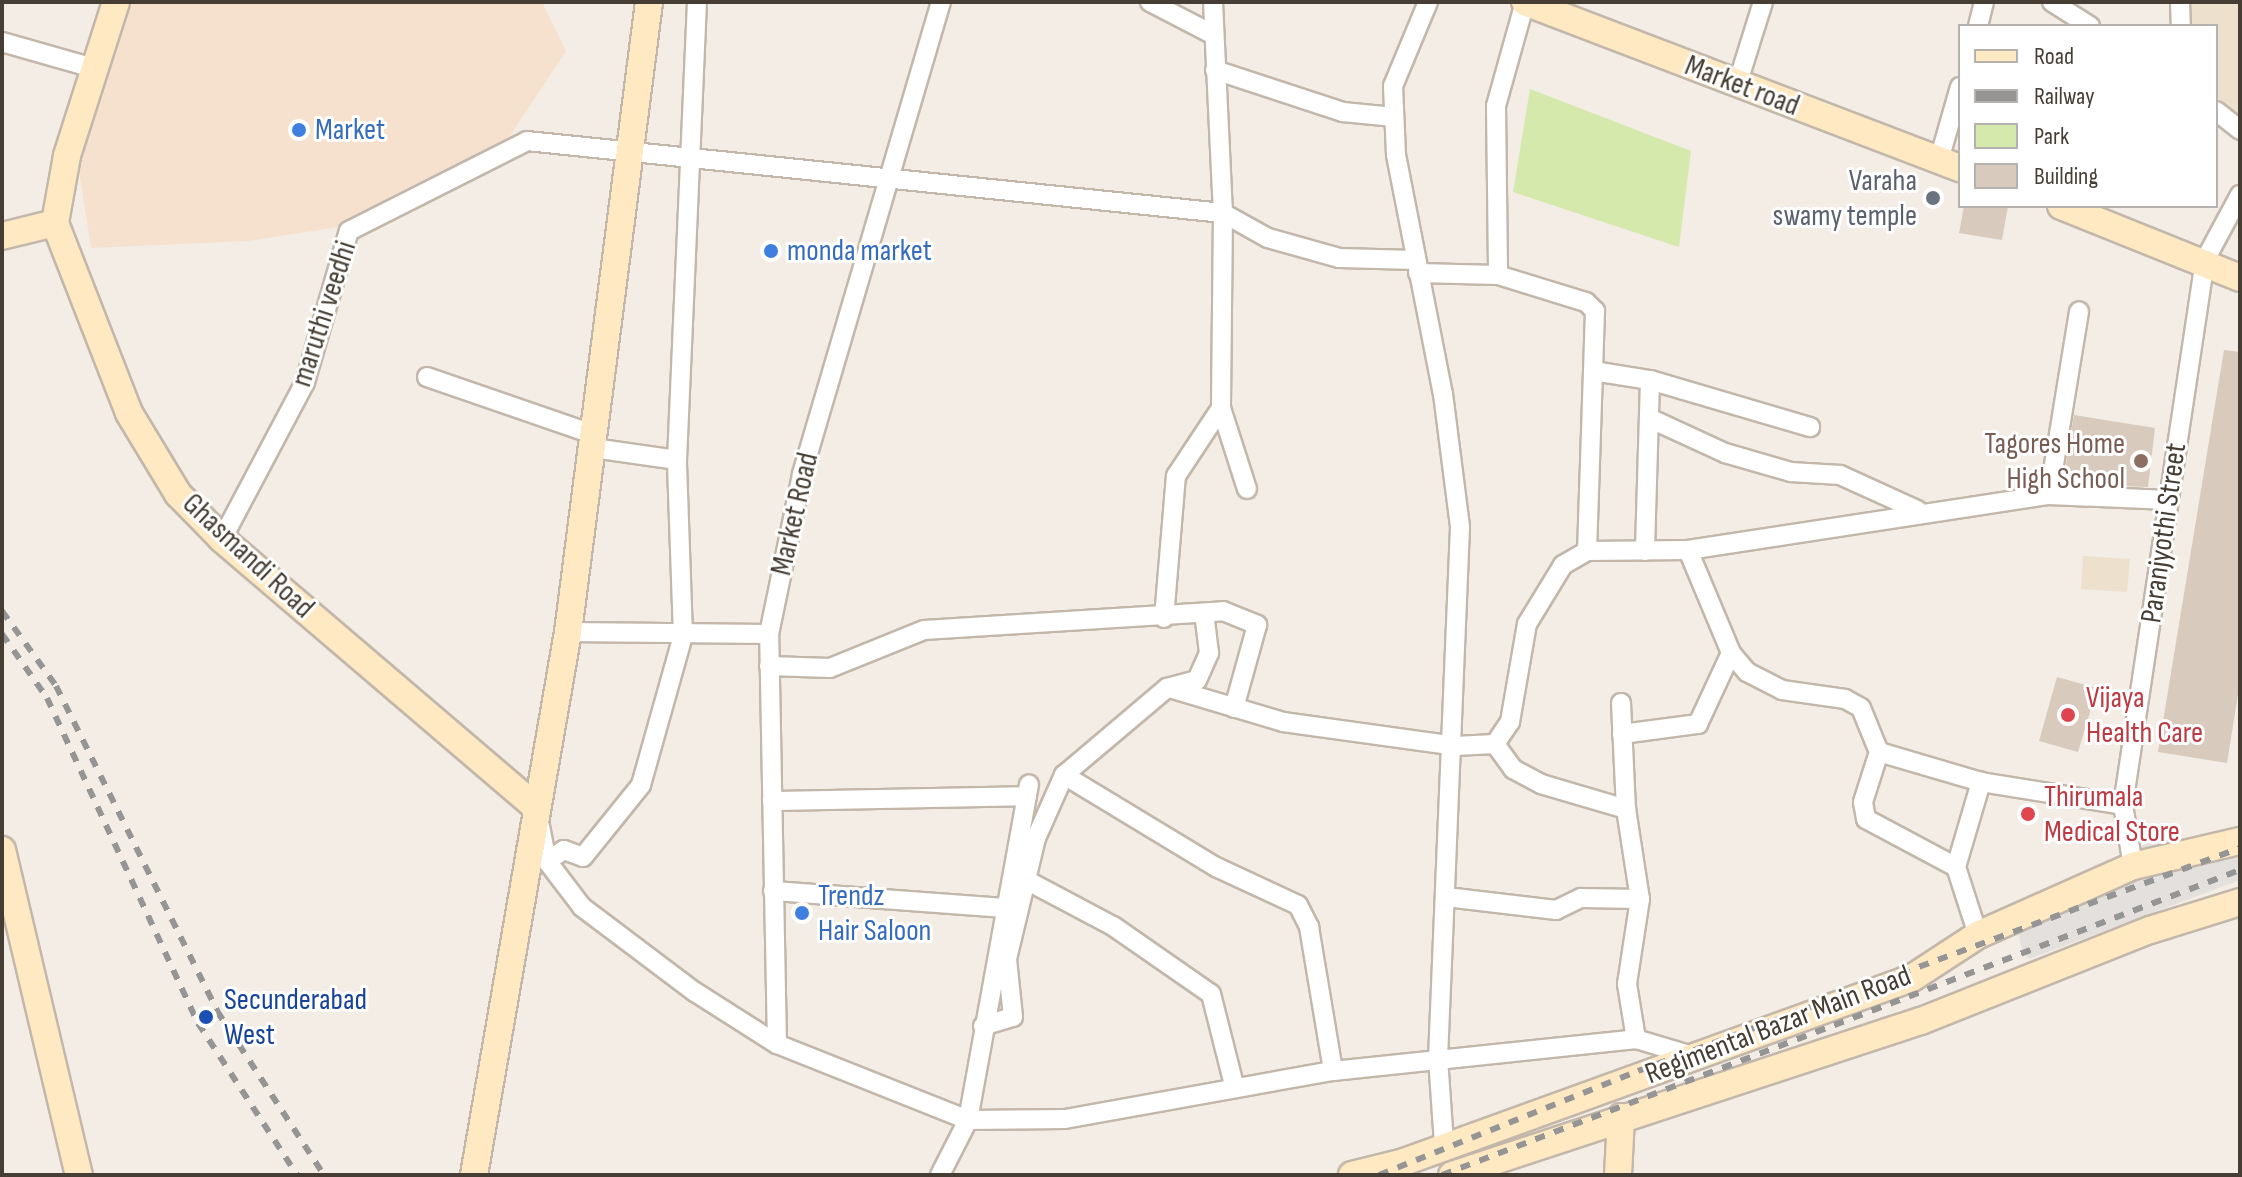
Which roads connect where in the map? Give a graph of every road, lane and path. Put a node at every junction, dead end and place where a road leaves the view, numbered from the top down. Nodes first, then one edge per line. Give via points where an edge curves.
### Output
1 (116, 2) edge
2 (649, 2) edge
3 (697, 2) edge
4 (1150, 2) edge
5 (1213, 2) edge
6 (1428, 2) edge
7 (1525, 2) edge
8 (1763, 2) edge
9 (1984, 2) edge
10 (2052, 2) edge
11 (2180, 2) edge
12 (937, 3) edge
13 (1978, 24) edge
14 (2087, 24) edge
15 (2181, 24) edge
16 (1212, 34) junction
17 (2, 42) edge
18 (93, 68) junction
19 (1215, 70) junction
20 (1737, 85) junction
21 (1958, 102) edge
22 (2218, 113) edge
23 (1394, 117) junction
24 (2240, 130) edge
25 (633, 150) junction
26 (691, 157) junction
27 (1950, 164) edge
28 (892, 183) junction
29 (2240, 195) edge
30 (2066, 208) edge
31 (1223, 213) junction
32 (55, 223) junction
33 (6, 242) edge
34 (2205, 260) junction
35 (1417, 267) junction
36 (1498, 275) junction
37 (2240, 278) edge
38 (2079, 311) dead end
39 (1593, 371) junction
40 (427, 377) dead end
41 (1650, 380) junction
42 (1221, 408) junction
43 (1649, 418) junction
44 (1810, 427) dead end
45 (594, 442) junction
46 (677, 460) junction
47 (1247, 489) dead end
48 (2049, 495) junction
49 (2169, 500) junction
50 (1917, 510) junction
51 (222, 539) junction
52 (1688, 550) junction
53 (1587, 551) junction
54 (1645, 551) junction
55 (1204, 614) junction
56 (1164, 618) junction
57 (568, 632) junction
58 (769, 634) junction
59 (683, 636) junction
60 (1731, 653) junction
61 (769, 666) junction
62 (1167, 688) junction
63 (1621, 703) dead end
64 (1234, 708) junction
65 (1622, 734) junction
66 (1495, 744) junction
67 (1455, 746) junction
68 (1879, 752) junction
69 (1064, 775) junction
70 (1981, 782) junction
71 (772, 801) junction
72 (2123, 805) junction
73 (536, 807) junction
74 (1626, 809) junction
75 (2240, 841) edge
76 (2, 850) edge
77 (547, 861) junction
78 (2133, 866) junction
79 (1956, 867) junction
80 (1026, 880) junction
81 (773, 891) junction
82 (1446, 897) junction
83 (1640, 899) junction
84 (2240, 902) edge
85 (1002, 908) junction
86 (1978, 935) junction
87 (983, 1026) junction
88 (1636, 1039) junction
89 (1735, 1041) junction
90 (777, 1044) junction
91 (1438, 1058) junction
92 (1698, 1058) junction
93 (1333, 1071) junction
94 (1746, 1073) junction
95 (1234, 1085) junction
96 (1621, 1117) junction
97 (968, 1120) junction
98 (1444, 1144) junction
99 (79, 1175) edge
100 (474, 1175) edge
101 (940, 1175) edge
102 (1352, 1175) edge
103 (1452, 1175) edge
104 (1618, 1175) edge

1 - 18 street
2 - 25 street
3 - 26 street
4 - 16 street
5 - 16 street
6 - 23 street via 1393,86
7 - 20 street, Market road
7 - 36 street via 1496,106
8 - 20 street
9 - 13 street
10 - 14 street
11 - 15 street
12 - 28 street, Market Road
16 - 19 street
17 - 18 street
18 - 32 street
19 - 23 street via 1343,112
19 - 31 street
20 - 27 street, Market road
21 - 27 street
22 - 24 street
23 - 35 street
25 - 26 street, maruthi veedhi
25 - 45 street
25 - 51 street, maruthi veedhi via 527,141 349,231 305,382
26 - 28 street, maruthi veedhi
26 - 46 street
28 - 31 street, maruthi veedhi
28 - 58 street, Market Road via 802,474
29 - 34 street, Paranjyothi Street
30 - 34 street
31 - 35 street via 1268,238 1339,258
31 - 42 street
32 - 33 street
32 - 51 street, Ghasmandi Road via 129,413 178,494
34 - 37 street
34 - 49 street, Paranjyothi Street
35 - 36 street
35 - 67 street via 1460,527
36 - 39 street via 1586,302 1595,311
38 - 48 street
39 - 41 street
39 - 53 street
40 - 45 street
41 - 43 street
41 - 44 street
42 - 47 street
42 - 56 street via 1176,476
43 - 50 street via 1725,453 1791,472 1840,475
43 - 54 street
45 - 46 street
45 - 57 street
46 - 59 street
48 - 49 street
48 - 50 street
49 - 72 street, Paranjyothi Street
50 - 52 street
51 - 73 street, Ghasmandi Road
52 - 54 street
52 - 60 street
53 - 54 street
53 - 66 street via 1563,565 1527,624 1510,722
55 - 56 street
55 - 62 street via 1209,653 1205,668 1197,680
55 - 64 street via 1239,613 1257,625
56 - 61 street via 924,630 830,668
57 - 59 street
57 - 73 street
58 - 59 street
58 - 61 street, Market Road
59 - 77 street via 641,785 583,857 564,850
60 - 65 street via 1698,724
60 - 68 street via 1764,682 1861,708
61 - 71 street, Market Road
62 - 64 street
62 - 69 street
63 - 65 street
64 - 67 street via 1298,725
65 - 74 street
66 - 67 street
66 - 74 street via 1513,769 1541,784
67 - 82 street
68 - 70 street
68 - 79 street via 1863,802 1866,819
69 - 80 street
69 - 93 street via 1216,867 1298,905 1309,927
70 - 72 street
70 - 79 street
71 - 81 street, Market Road
71 - 85 street via 1028,790
72 - 78 street, Paranjyothi Street
73 - 77 street
73 - 100 street
74 - 83 street
75 - 78 street, Regimental Bazar Main Road
76 - 99 street
77 - 90 street via 582,907
78 - 86 street, Regimental Bazar Main Road
79 - 86 street
80 - 87 street via 1007,959 1013,1017
80 - 95 street via 1113,926 1211,994
81 - 85 street
81 - 90 street, Market Road
82 - 83 street via 1556,910 1581,898
82 - 91 street
83 - 88 street via 1627,984
84 - 94 street, Regimental Bazar Main Road via 2150,930 1921,1021
85 - 87 street
86 - 89 street, Regimental Bazar Main Road via 1912,978
87 - 97 street
88 - 91 street
88 - 92 street
89 - 92 street, Regimental Bazar Main Road
89 - 94 street
90 - 97 street
91 - 93 street
91 - 98 street
92 - 98 street, Regimental Bazar Main Road
93 - 95 street
94 - 96 street, Regimental Bazar Main Road
95 - 97 street via 1065,1119
96 - 103 street, Regimental Bazar Main Road
96 - 104 street
97 - 101 street
98 - 102 street, Regimental Bazar Main Road

